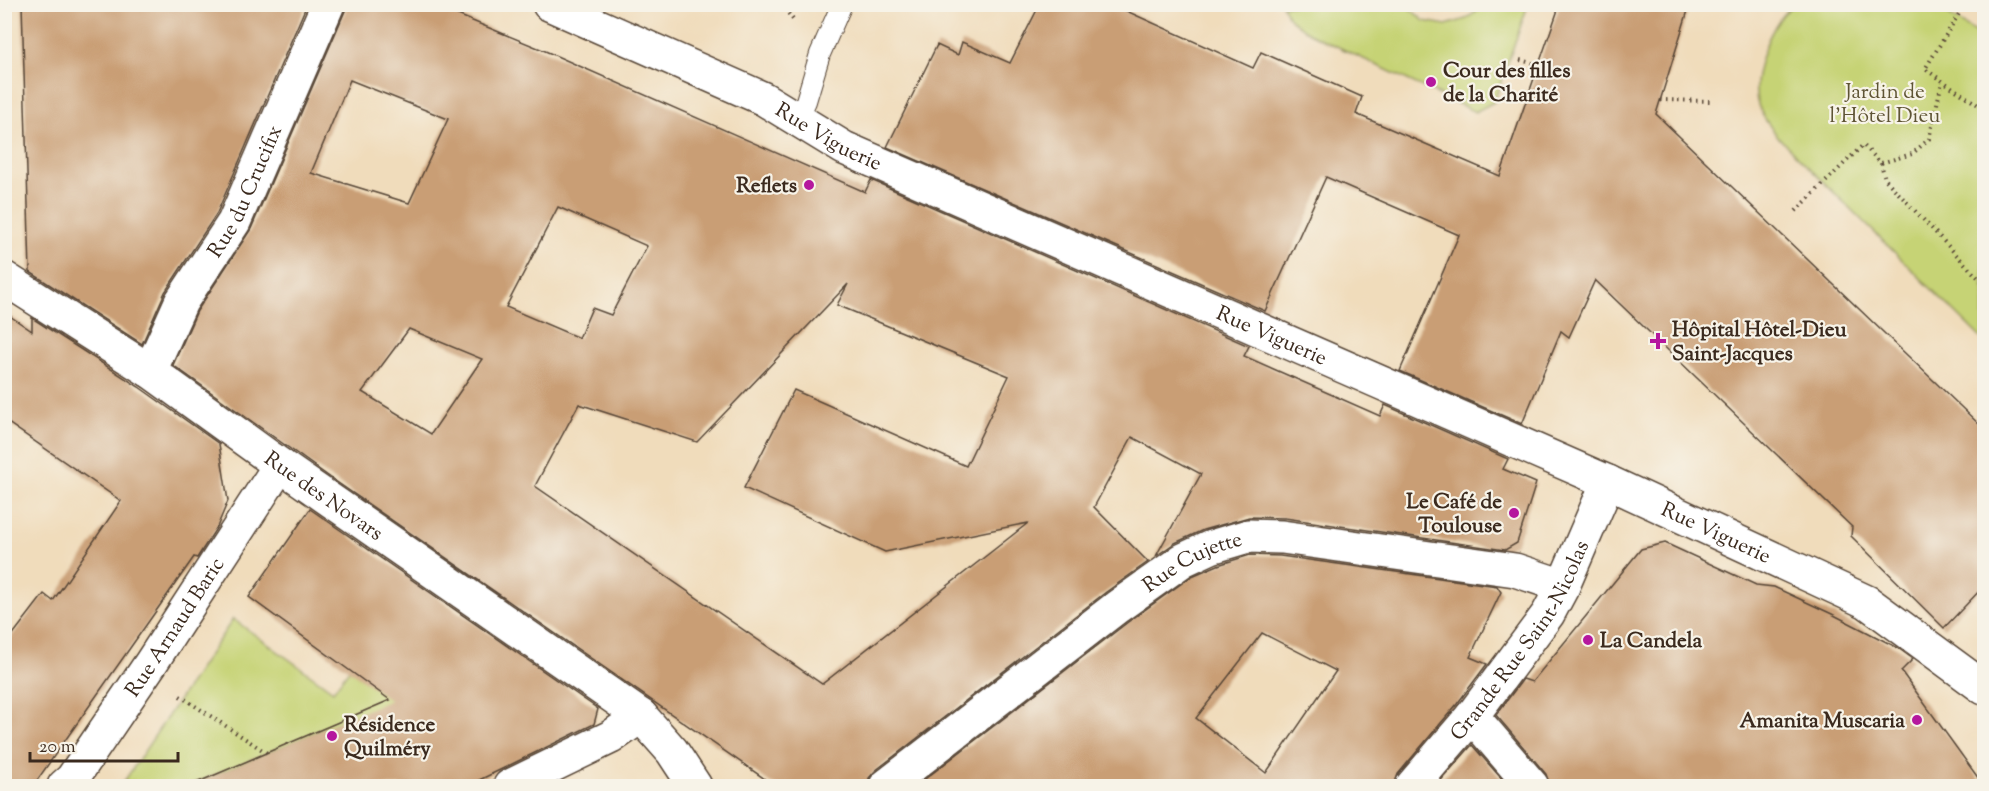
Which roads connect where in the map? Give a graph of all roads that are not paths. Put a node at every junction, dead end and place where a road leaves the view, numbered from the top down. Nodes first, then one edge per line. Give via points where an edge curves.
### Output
1 (328, 4) edge
2 (549, 4) edge
3 (842, 4) edge
4 (798, 118) junction
5 (4, 278) edge
6 (150, 370) junction
7 (280, 465) junction
8 (1608, 482) junction
9 (1563, 586) junction
10 (1972, 679) edge
11 (1472, 716) junction
12 (641, 717) junction
13 (63, 786) edge
14 (510, 786) edge
15 (695, 786) edge
16 (886, 786) edge
17 (1412, 786) edge
18 (1532, 786) edge

1 - 6 street, Rue du Crucifix via 234,222 181,302
2 - 4 street, Rue Viguerie via 764,99
3 - 4 lane
4 - 8 street, Rue Viguerie via 844,148
5 - 6 street, Rue des Novars
6 - 7 street, Rue des Novars
7 - 12 street, Rue des Novars
7 - 13 street, Rue Arnaud Baric via 152,663 72,779
8 - 9 street, Grande Rue Saint-Nicolas
8 - 10 street, Rue Viguerie via 1867,602
9 - 11 street, Grande Rue Saint-Nicolas via 1548,615
9 - 16 street, Rue Cujette via 1515,570 1282,537 1248,536 1183,560
11 - 17 street, Grande Rue Saint-Nicolas
11 - 18 street
12 - 14 street via 611,737
12 - 15 street, Rue des Novars via 672,751

